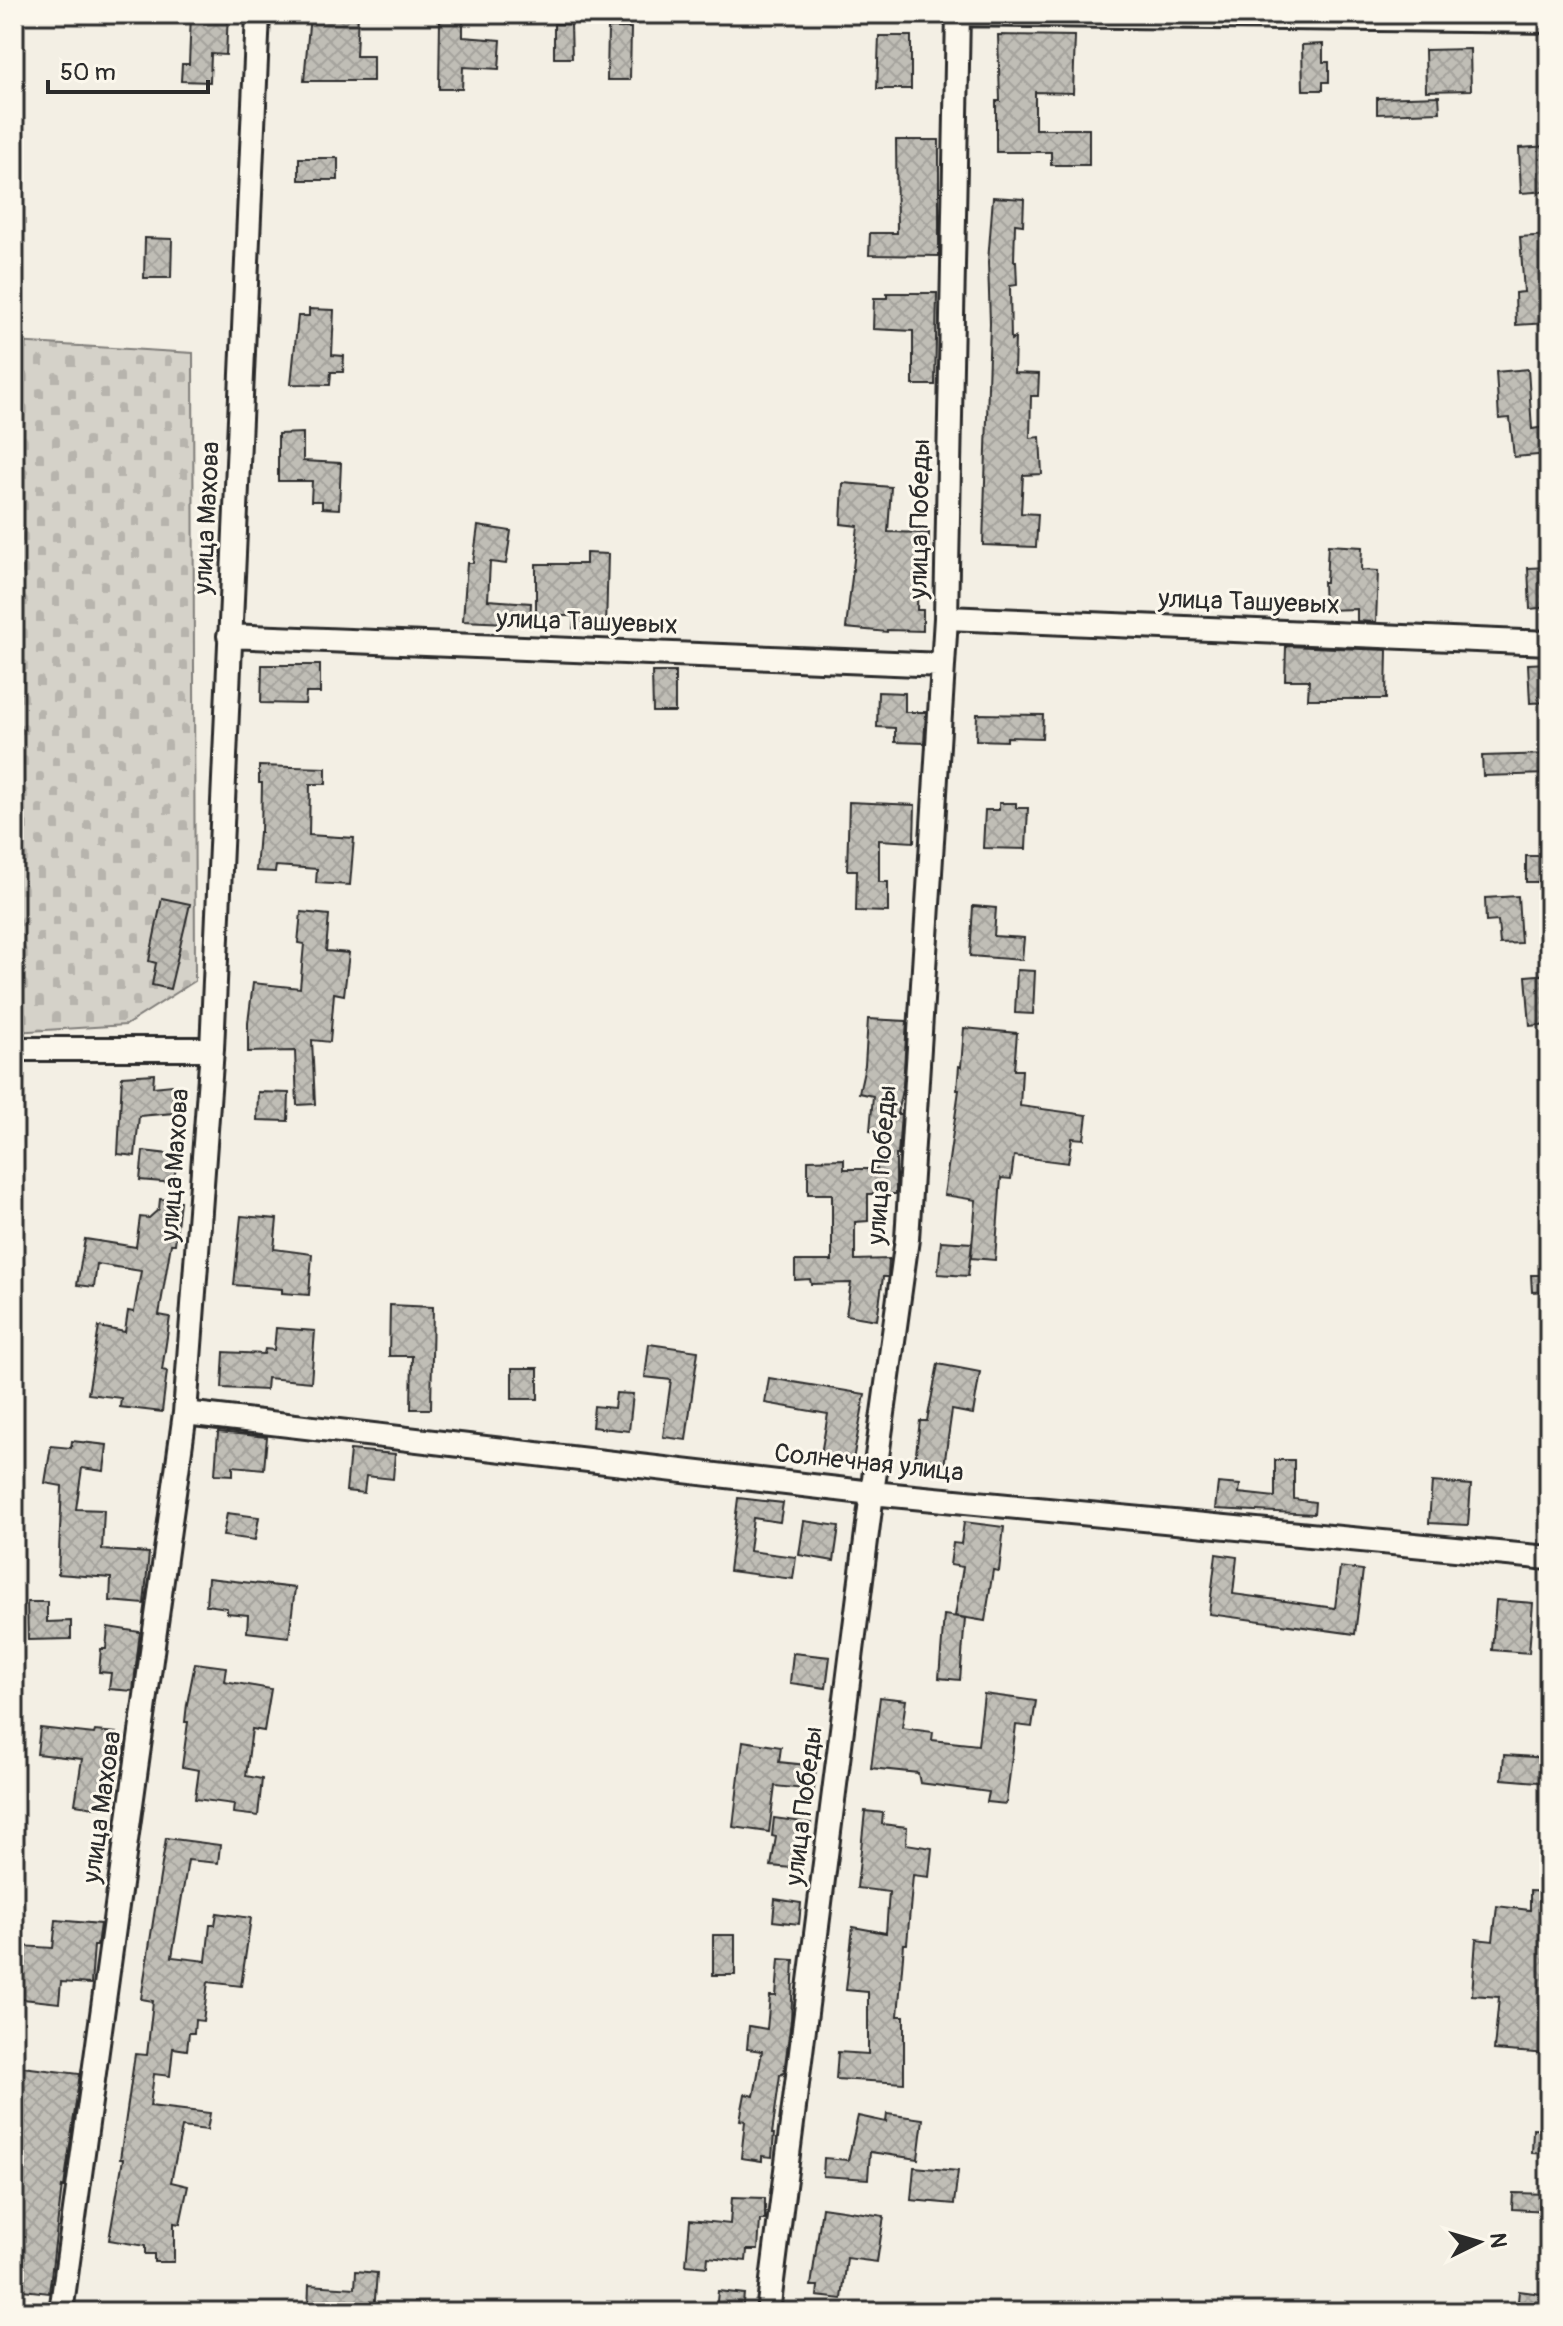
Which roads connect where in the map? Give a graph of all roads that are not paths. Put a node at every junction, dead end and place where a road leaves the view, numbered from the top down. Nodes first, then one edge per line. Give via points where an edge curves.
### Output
1 (258, 14) edge
2 (951, 14) edge
3 (958, 14) edge
4 (1549, 21) edge
5 (946, 618) junction
6 (229, 636) junction
7 (1549, 643) edge
8 (943, 665) junction
9 (14, 1049) edge
10 (212, 1049) junction
11 (185, 1413) junction
12 (872, 1493) junction
13 (1549, 1558) edge
14 (61, 2312) edge
15 (768, 2312) edge

1 - 6 street, улица Махова
2 - 3 street
3 - 4 street
3 - 5 street, улица Победы
5 - 7 street, улица Ташуевых
5 - 8 street, улица Победы
6 - 8 street, улица Ташуевых
6 - 10 street, улица Махова
8 - 12 street, улица Победы via 907,1239
9 - 10 street
10 - 11 street, улица Махова
11 - 12 street, Солнечная улица
11 - 14 street, улица Махова
12 - 13 street, Солнечная улица
12 - 15 street, улица Победы

